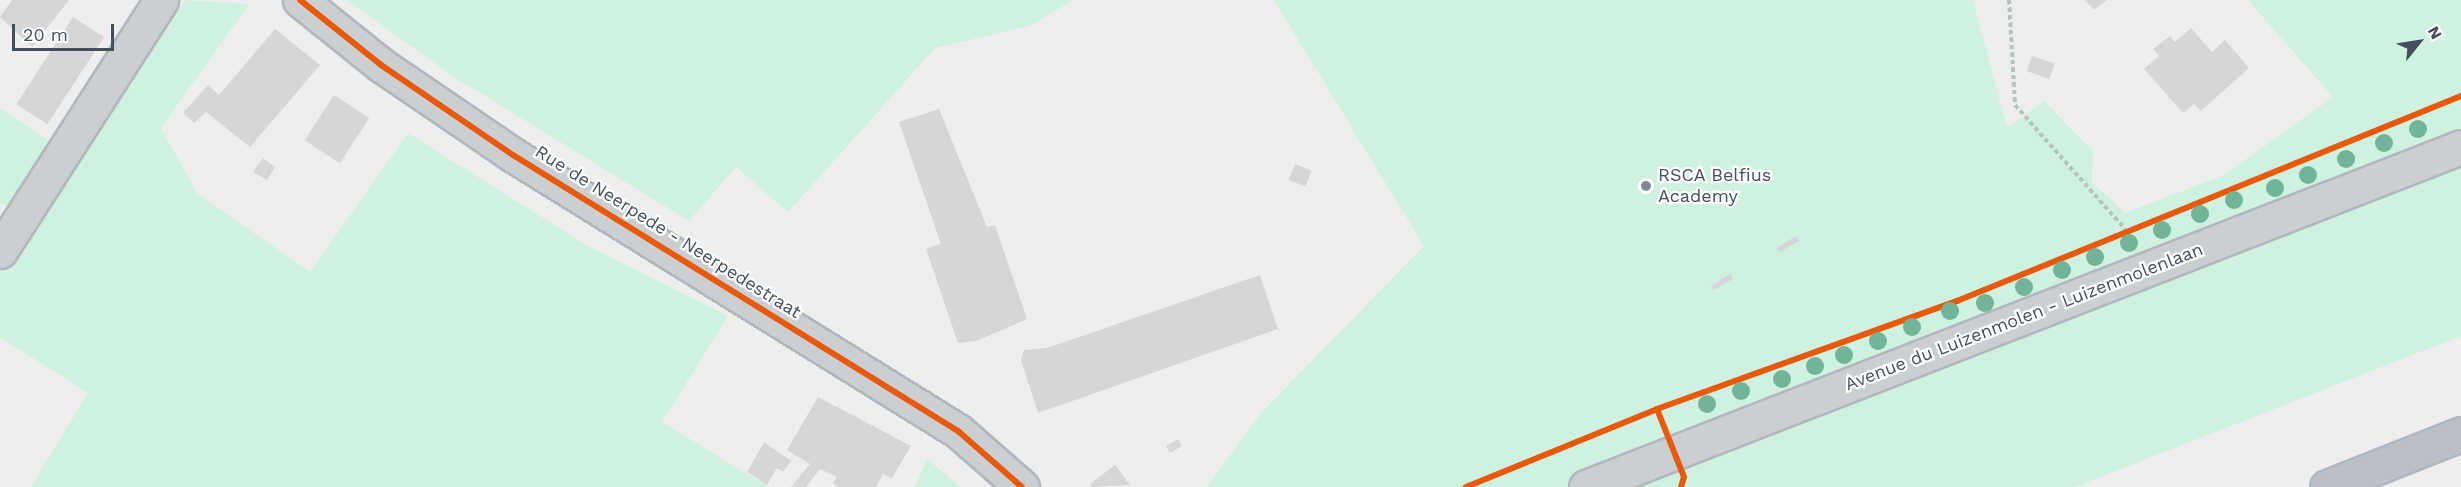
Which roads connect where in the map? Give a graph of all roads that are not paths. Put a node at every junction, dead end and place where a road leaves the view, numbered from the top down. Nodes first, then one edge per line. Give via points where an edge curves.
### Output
1 (161, 0) edge
2 (300, 0) edge
3 (2461, 147) edge
4 (0, 251) edge
5 (2461, 434) edge
6 (1022, 487) edge
7 (1587, 487) edge
8 (2327, 487) edge

1 - 4 street
2 - 6 street, Rue de Neerpede - Neerpedestraat via 381,65 513,154 958,431
3 - 7 street, Avenue du Luizenmolen - Luizenmolenlaan
5 - 8 highway

